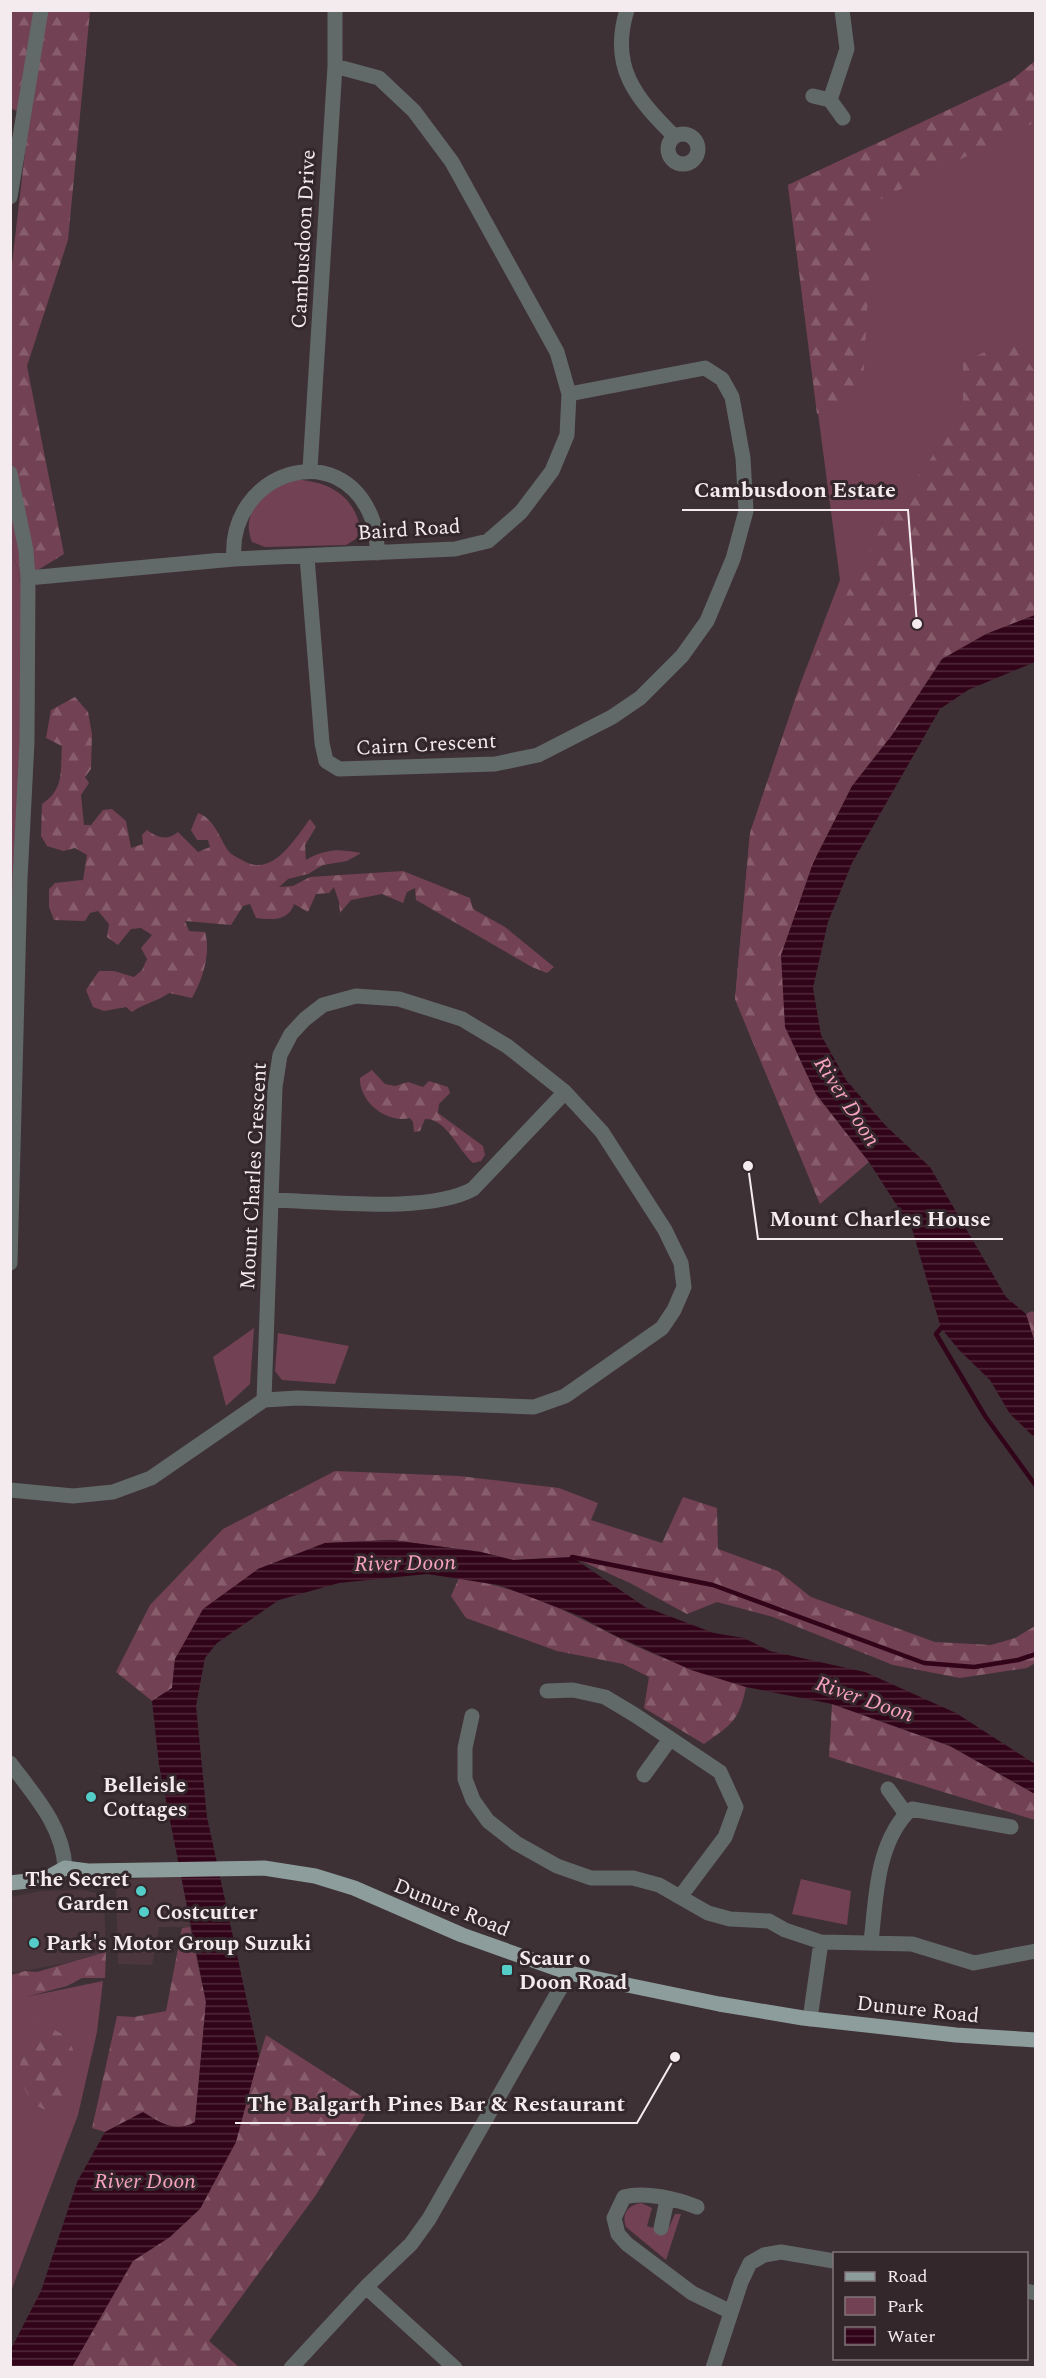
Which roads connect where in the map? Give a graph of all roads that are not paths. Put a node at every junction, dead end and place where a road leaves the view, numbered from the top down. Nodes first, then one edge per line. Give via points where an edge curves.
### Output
1 (41, 10) edge
2 (335, 10) edge
3 (627, 10) edge
4 (842, 10) edge
5 (335, 66) junction
6 (813, 96) dead end
7 (830, 100) junction
8 (843, 118) dead end
9 (16, 129) edge
10 (674, 136) dead end
11 (10, 197) edge
12 (569, 394) junction
13 (310, 469) junction
14 (10, 473) edge
15 (378, 553) junction
16 (307, 557) junction
17 (234, 559) junction
18 (28, 578) junction
19 (565, 1092) junction
20 (271, 1200) junction
21 (10, 1263) edge
22 (264, 1400) junction
23 (10, 1490) edge
24 (547, 1691) dead end
25 (472, 1716) dead end
26 (670, 1739) junction
27 (10, 1763) edge
28 (644, 1775) dead end
29 (888, 1789) dead end
30 (906, 1814) junction
31 (1011, 1827) dead end
32 (65, 1868) junction
33 (10, 1883) edge
34 (680, 1897) junction
35 (821, 1942) junction
36 (871, 1942) junction
37 (1035, 1951) edge
38 (569, 1973) junction
39 (810, 2019) junction
40 (1035, 2040) edge
41 (667, 2200) junction
42 (697, 2207) dead end
43 (661, 2228) dead end
44 (833, 2261) edge
45 (366, 2287) junction
46 (731, 2312) junction
47 (291, 2367) edge
48 (455, 2367) edge
49 (713, 2367) edge

1 - 9 street
2 - 5 street, Cambusdoon Drive
3 - 10 street via 621,30 625,73 637,94
4 - 7 street via 847,49
5 - 12 street, Baird Road via 379,78 414,111 452,162 557,352
5 - 13 street, Cambusdoon Drive
6 - 7 street
7 - 8 street
9 - 11 street
12 - 15 street, Baird Road via 567,435 552,471 521,512 489,541 455,549
12 - 16 street, Cairn Crescent via 705,368 722,380 732,397 743,458 746,511 733,559 707,621 682,656 640,698 612,717 538,754 495,764 339,770 326,761 322,743
13 - 15 street via 345,484 361,501 373,522
13 - 17 street via 273,481 254,498 236,523
14 - 18 street
15 - 16 street, Baird Road
16 - 17 street, Baird Road
17 - 18 street, Baird Road
18 - 21 street via 27,742
19 - 20 street via 473,1189 459,1197 416,1204
19 - 20 street, Mount Charles Crescent via 507,1046 462,1019 399,999 356,996 323,1005 291,1034 280,1055 275,1087
19 - 22 street, Mount Charles Crescent via 608,1141 665,1230 681,1263 684,1287 662,1328 565,1396 534,1407
20 - 22 street, Mount Charles Crescent
22 - 23 street via 151,1478 122,1489 73,1496
24 - 26 street via 573,1690 605,1697
25 - 34 street via 465,1748 465,1779 473,1800 488,1821 516,1843 557,1866 591,1878 633,1878
26 - 28 street
26 - 34 street via 720,1772 736,1807 725,1837
27 - 32 street via 46,1809 64,1848
29 - 30 street
30 - 31 street via 912,1809 939,1812
30 - 36 street via 895,1826 880,1869
32 - 33 main road via 45,1879
32 - 38 main road, Dunure Road via 264,1868 315,1876
34 - 35 street via 708,1913 730,1919 769,1921
35 - 36 street
35 - 39 street
36 - 37 street via 912,1944 974,1963
38 - 39 main road, Dunure Road
38 - 45 street via 444,2197 411,2244
39 - 40 main road, Dunure Road
41 - 42 street
41 - 43 street
41 - 46 street via 654,2196 624,2197 614,2218 618,2234 692,2293
44 - 46 street via 781,2252 764,2255 750,2263
45 - 47 street
45 - 48 street
46 - 49 street

